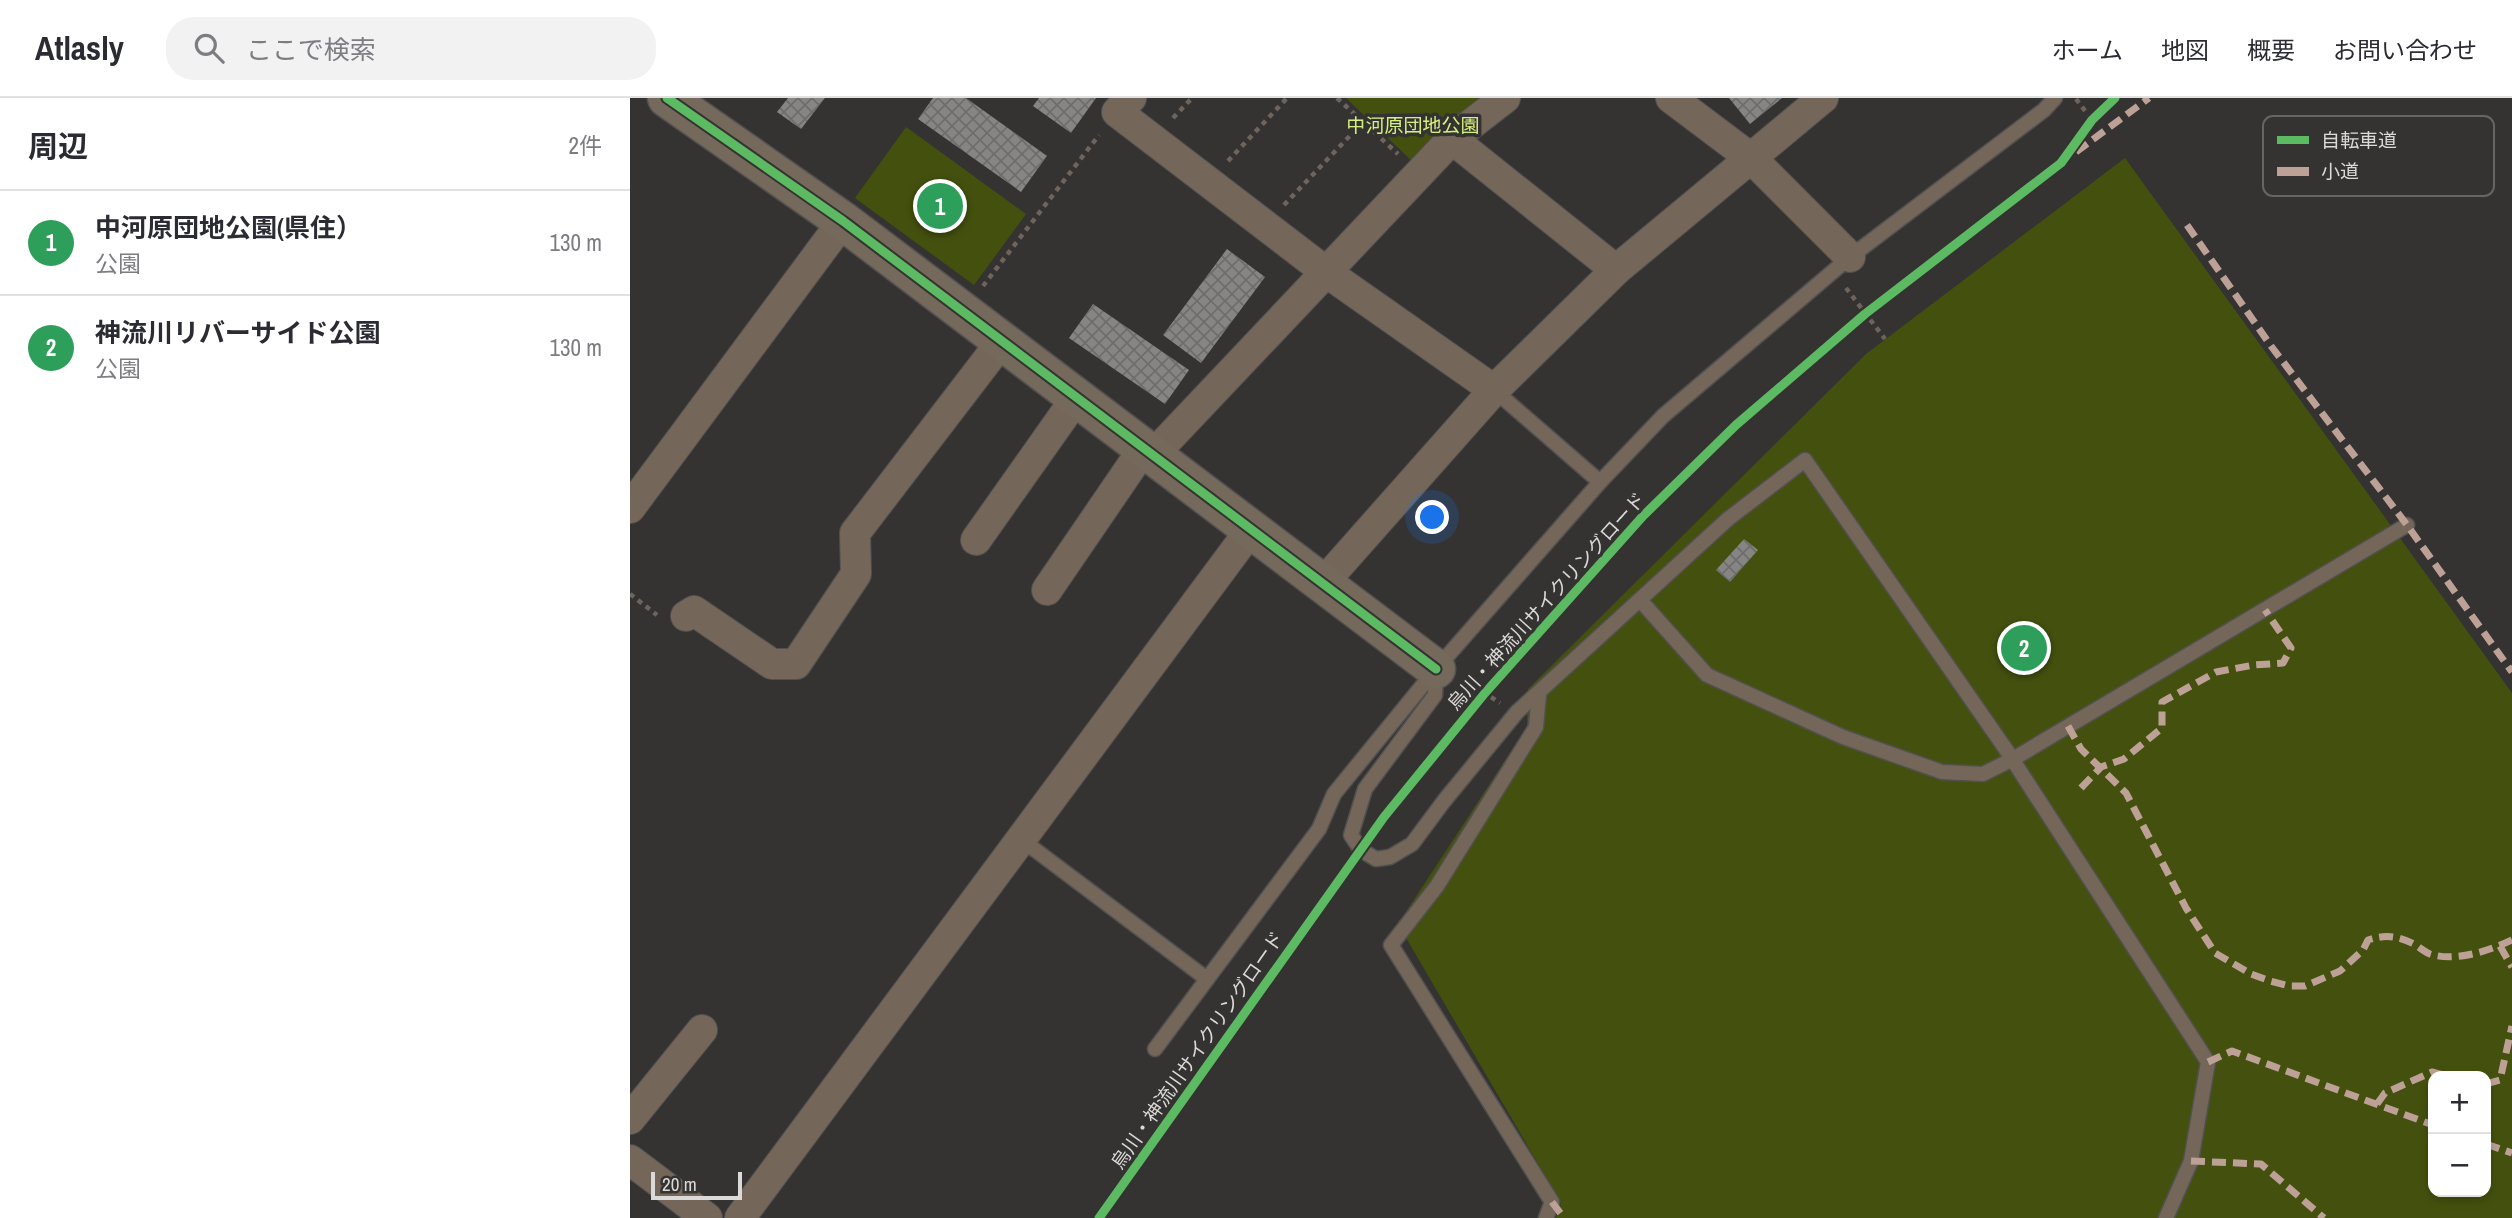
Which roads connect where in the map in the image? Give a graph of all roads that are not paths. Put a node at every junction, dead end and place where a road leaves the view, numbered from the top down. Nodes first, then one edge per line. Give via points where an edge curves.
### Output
1 (667, 98) edge
2 (1504, 98) edge
3 (1671, 98) edge
4 (1823, 98) edge
5 (2055, 98) edge
6 (1124, 105) edge
7 (1452, 139) junction
8 (1752, 159) junction
9 (843, 221) junction
10 (1842, 264) junction
11 (1616, 270) junction
12 (1326, 272) junction
13 (1002, 341) junction
14 (1494, 390) junction
15 (1077, 397) junction
16 (1149, 452) junction
17 (1600, 482) junction
18 (630, 508) edge
19 (2407, 525) dead end
20 (1252, 528) junction
21 (975, 540) dead end
22 (1323, 583) junction
23 (1047, 590) dead end
24 (1640, 600) junction
25 (686, 616) dead end
26 (1436, 668) junction
27 (1539, 694) junction
28 (2013, 760) junction
29 (1021, 840) junction
30 (1207, 979) junction
31 (702, 1030) dead end
32 (1155, 1049) dead end
33 (630, 1119) edge
34 (630, 1160) edge
35 (707, 1218) edge
36 (740, 1218) edge
37 (1546, 1218) edge
38 (2166, 1218) edge

1 - 9 street
2 - 7 street
3 - 8 street
4 - 8 street
5 - 10 lane
6 - 12 street via 1208,182
7 - 11 street
7 - 12 street
8 - 10 street
8 - 11 street
9 - 13 street
9 - 18 street
10 - 17 lane via 1663,416
11 - 14 street
12 - 14 street
12 - 16 street
13 - 15 street
13 - 25 street via 855,533 856,574 796,664 772,664 694,611
14 - 17 lane
14 - 22 street
15 - 16 street
15 - 21 street
16 - 20 street
16 - 23 street
17 - 26 lane
19 - 28 lane
20 - 22 street
20 - 29 street
22 - 26 street
24 - 27 lane
24 - 28 lane via 1707,675 1843,737 1942,772 1983,774
24 - 28 lane via 1728,519 1805,460
26 - 27 lane via 1434,695 1365,789 1354,821 1351,835 1361,850 1376,859 1390,858 1412,844 1517,712
26 - 30 lane via 1334,794 1319,829
27 - 37 lane via 1536,727 1437,886 1391,945 1552,1202
28 - 38 lane via 2208,1062 2190,1161
29 - 30 lane
29 - 36 street
30 - 32 lane
31 - 33 street
34 - 35 street

